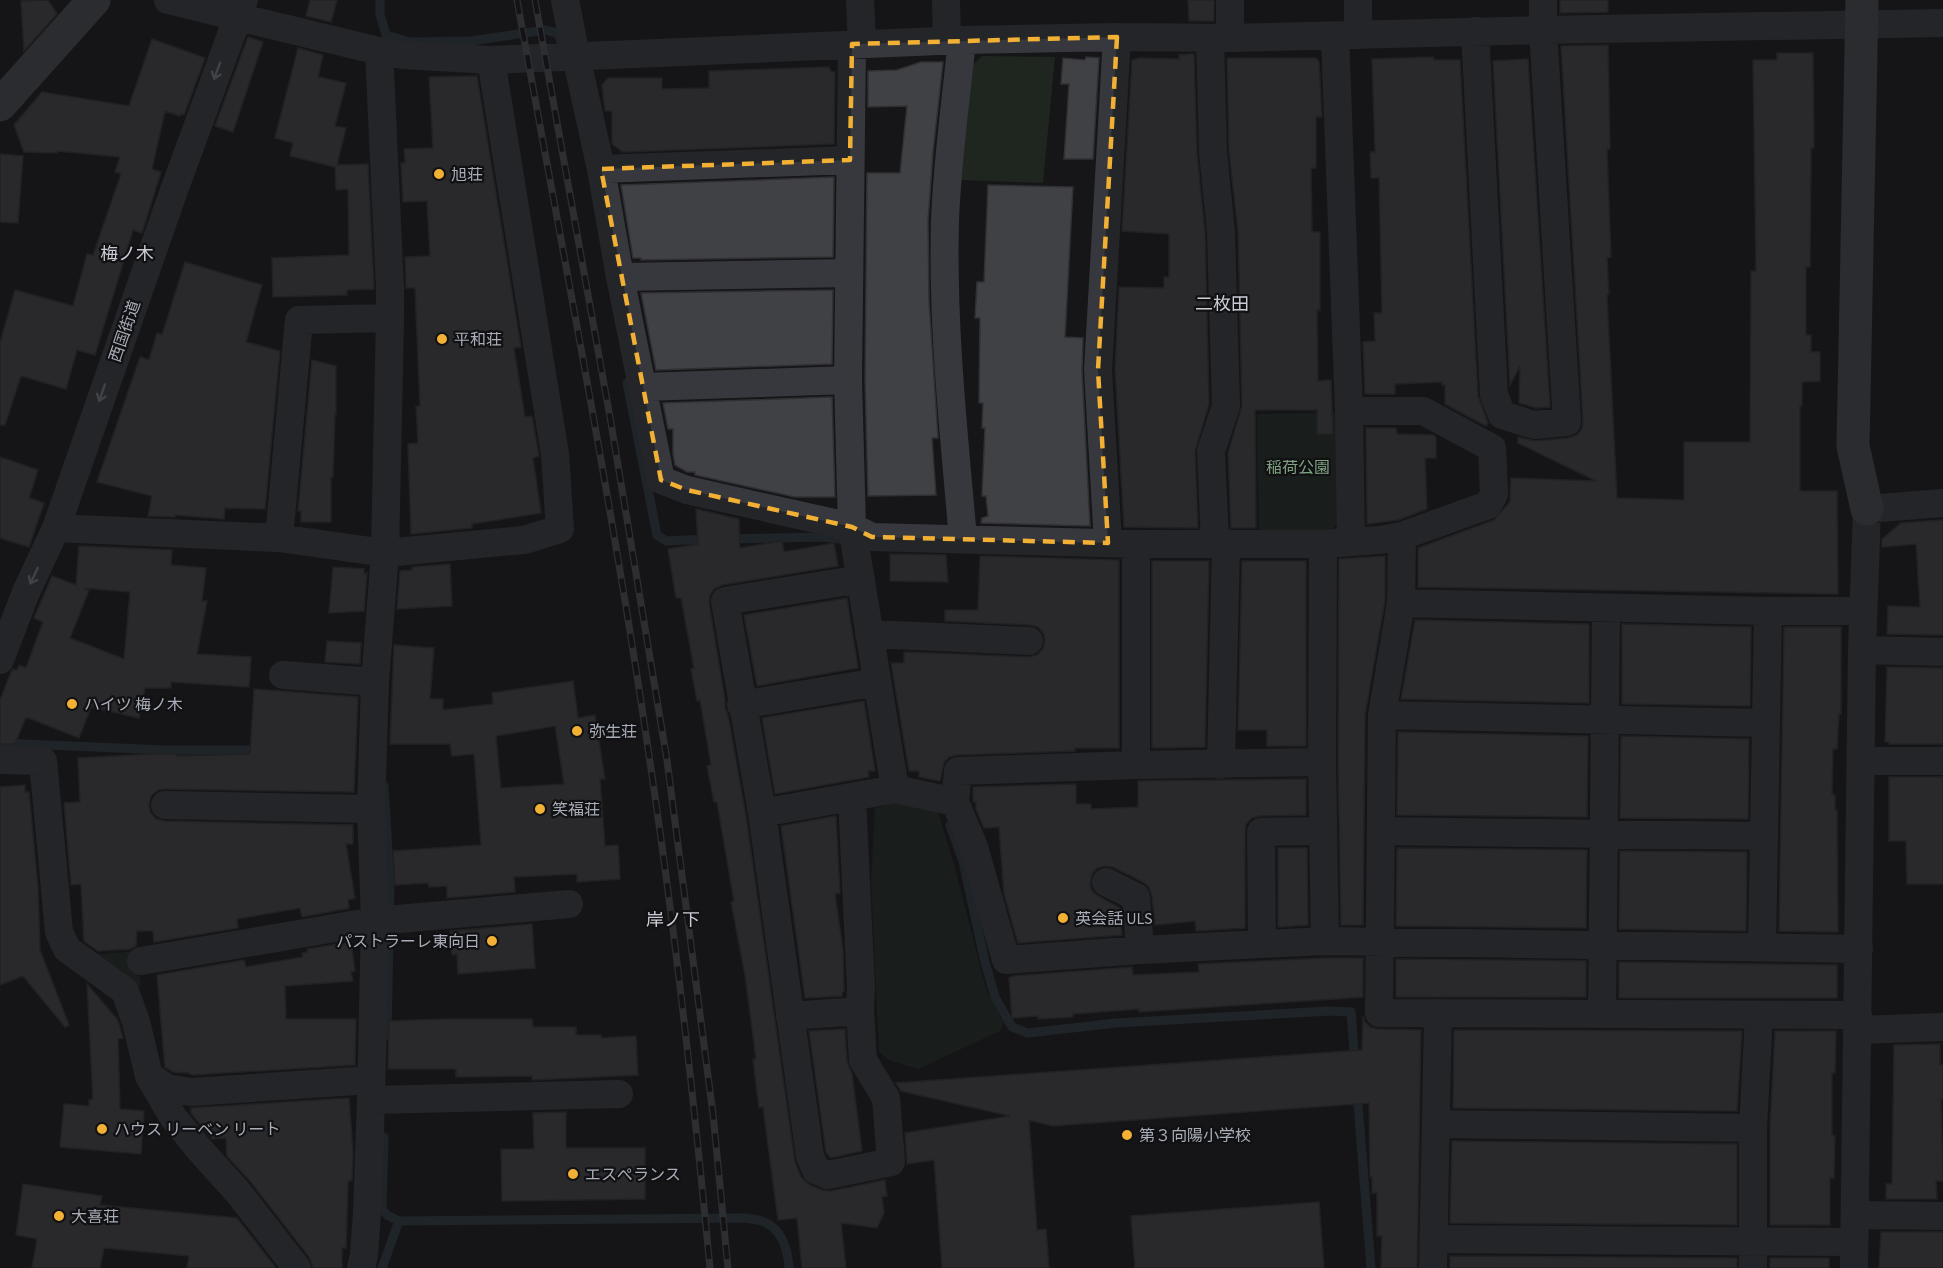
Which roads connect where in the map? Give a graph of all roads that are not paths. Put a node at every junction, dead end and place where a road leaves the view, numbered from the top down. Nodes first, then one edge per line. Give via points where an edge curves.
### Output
1 (94, 0) edge
2 (168, 0) edge
3 (565, 0) edge
4 (860, 0) edge
5 (946, 0) edge
6 (1230, 0) edge
7 (1358, 0) edge
8 (1543, 0) edge
9 (241, 8) edge
10 (1862, 13) edge
11 (1943, 23) edge
12 (1543, 30) junction
13 (1475, 31) junction
14 (1347, 36) junction
15 (1117, 37) junction
16 (1220, 38) junction
17 (955, 40) junction
18 (857, 44) junction
19 (380, 51) junction
20 (576, 56) junction
21 (491, 60) junction
22 (0, 105) edge
23 (850, 160) junction
24 (601, 168) junction
25 (849, 273) junction
26 (620, 277) junction
27 (390, 318) junction
28 (848, 380) junction
29 (643, 387) junction
30 (1349, 411) junction
31 (1943, 504) edge
32 (1867, 509) junction
33 (852, 527) junction
34 (56, 528) junction
35 (1402, 536) junction
36 (279, 538) junction
37 (963, 539) junction
38 (1108, 543) junction
39 (1220, 543) junction
40 (1337, 543) junction
41 (1136, 544) junction
42 (385, 553) junction
43 (861, 579) junction
44 (1401, 603) junction
45 (1606, 608) junction
46 (1768, 611) junction
47 (1863, 611) junction
48 (869, 634) junction
49 (1029, 641) dead end
50 (1862, 650) junction
51 (1943, 652) edge
52 (0, 660) edge
53 (283, 675) dead end
54 (375, 682) junction
55 (877, 682) junction
56 (741, 705) junction
57 (1382, 715) junction
58 (1606, 720) junction
59 (1765, 723) junction
60 (0, 760) edge
61 (1861, 761) junction
62 (1322, 762) junction
63 (1943, 762) edge
64 (1136, 765) junction
65 (1221, 765) junction
66 (895, 789) junction
67 (852, 798) junction
68 (955, 802) junction
69 (165, 805) dead end
70 (372, 809) junction
71 (762, 813) junction
72 (1323, 831) junction
73 (1381, 831) junction
74 (1604, 835) junction
75 (1762, 836) junction
76 (1106, 882) dead end
77 (569, 904) dead end
78 (375, 921) junction
79 (1325, 941) junction
80 (1382, 942) junction
81 (1262, 944) junction
82 (1602, 946) junction
83 (1762, 947) junction
84 (1859, 949) junction
85 (1140, 950) junction
86 (141, 962) dead end
87 (860, 1011) junction
88 (1438, 1012) junction
89 (1602, 1014) junction
90 (790, 1016) junction
91 (1759, 1016) junction
92 (1858, 1023) junction
93 (1943, 1027) edge
94 (149, 1076) junction
95 (371, 1090) junction
96 (619, 1094) dead end
97 (1436, 1124) junction
98 (1753, 1128) junction
99 (1943, 1216) edge
100 (1434, 1239) junction
101 (1855, 1241) edge
102 (1753, 1255) edge
103 (297, 1268) edge
104 (361, 1268) edge
105 (1433, 1268) edge

1 - 22 street
2 - 9 street
3 - 20 street
4 - 18 street
5 - 17 street
6 - 16 street
7 - 14 street
8 - 12 street
9 - 19 street
9 -> 34 street, 西国街道
10 - 11 street
10 - 12 street
10 - 32 street via 1853,446
12 - 13 street
12 - 13 street via 1567,422 1534,425 1502,415 1494,395
13 - 14 street
14 - 16 street
14 - 30 street
15 - 16 street
15 - 17 street
15 - 38 street via 1098,370
16 - 39 street via 1213,152 1221,232 1226,406 1211,450
17 - 18 street
17 - 37 street via 945,280
18 - 20 street
18 - 23 street
19 - 21 street
19 - 27 street
20 - 21 street
20 - 24 street
21 - 42 street via 555,454 560,529 524,540
23 - 24 street
23 - 25 street
24 - 26 street
25 - 26 street
25 - 28 street
26 - 29 street
27 - 36 street via 299,320
27 - 42 street
28 - 29 street
28 - 33 street
29 - 33 street via 661,480 687,490
30 - 35 street via 1423,411 1492,448 1494,494 1488,506
30 - 40 street
31 - 32 street
32 - 47 street
33 - 37 street via 872,537
33 - 43 street
34 - 36 street
34 -> 52 street, 西国街道
35 - 40 street
35 - 44 street
36 - 42 street
37 - 38 street
38 - 41 street
39 - 40 street
39 - 41 street
39 - 65 street
40 - 62 street
41 - 64 street
42 - 54 street
43 - 48 street
43 - 56 street via 724,601
44 - 45 street
44 - 57 street
45 - 46 street
45 - 58 street
46 - 47 street
46 - 59 street
47 - 50 street
48 - 49 street
48 - 55 street
50 - 51 street
50 - 61 street
53 - 54 street
54 - 70 street
55 - 56 street
55 - 66 street
56 - 71 street
57 - 58 street
57 - 73 street
58 - 59 street
58 - 74 street
59 - 75 street
60 - 94 street via 43,761 59,932 67,949 125,991
61 - 63 street
61 - 84 street
62 - 65 street
62 - 72 street
64 - 65 street
64 - 68 street via 957,771
66 - 67 street
66 - 68 street
67 - 71 street
67 - 87 street
68 - 85 street via 974,847 1006,960
69 - 70 street
70 - 78 street
71 - 90 street
72 - 79 street
72 - 81 street via 1261,832
73 - 74 street
73 - 80 street
74 - 75 street
74 - 82 street
75 - 83 street
76 - 85 street via 1136,897
77 - 78 street
78 - 86 street
78 - 95 street
79 - 80 street
79 - 81 street
80 - 82 street
80 - 88 street via 1379,1012
81 - 85 street
82 - 83 street
82 - 89 street
83 - 84 street
84 - 92 street
87 - 90 street
87 - 90 street via 863,1060 886,1098 891,1162 828,1175 816,1170 810,1156
88 - 89 street
88 - 97 street
89 - 91 street
91 - 92 street
91 - 98 street
92 - 93 street
92 - 101 street
94 - 95 street via 167,1088 191,1092
94 - 103 street via 173,1117
95 - 96 street
95 - 104 street
97 - 98 street
97 - 100 street
98 - 102 street
99 - 101 street
100 - 102 street
100 - 105 street
101 - 102 street

